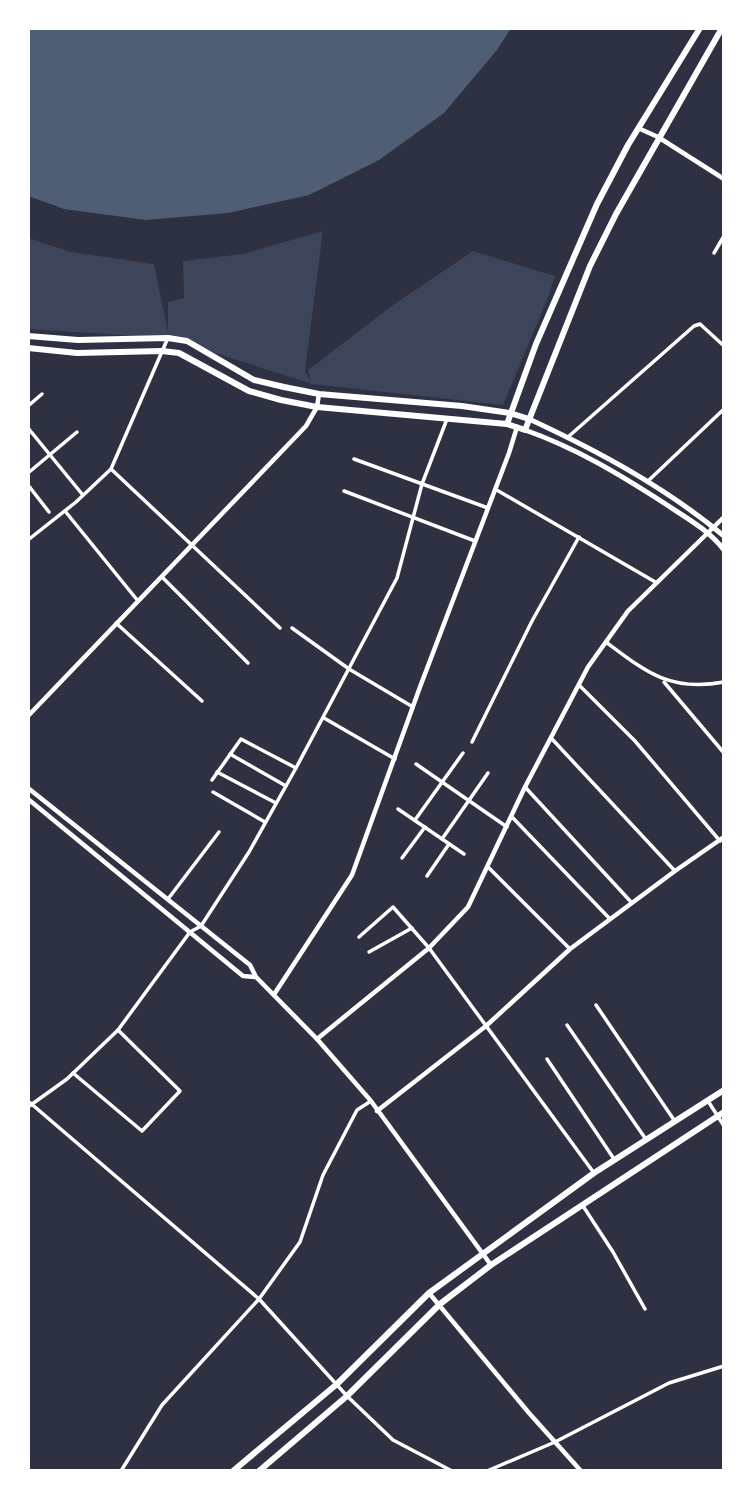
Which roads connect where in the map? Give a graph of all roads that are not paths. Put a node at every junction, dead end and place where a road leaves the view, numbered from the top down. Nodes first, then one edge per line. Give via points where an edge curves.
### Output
1 (700, 28) edge
2 (722, 28) edge
3 (638, 128) junction
4 (658, 137) junction
5 (724, 179) edge
6 (724, 236) edge
7 (714, 254) dead end
8 (28, 335) edge
9 (168, 338) junction
10 (724, 346) edge
11 (28, 348) edge
12 (162, 351) junction
13 (42, 394) dead end
14 (319, 394) junction
15 (28, 406) edge
16 (317, 407) junction
17 (724, 410) edge
18 (510, 413) junction
19 (447, 417) junction
20 (529, 419) junction
21 (507, 424) junction
22 (517, 427) junction
23 (28, 428) edge
24 (525, 430) junction
25 (77, 432) dead end
26 (568, 437) junction
27 (50, 455) junction
28 (354, 459) dead end
29 (111, 469) junction
30 (28, 473) edge
31 (648, 482) junction
32 (422, 484) junction
33 (28, 485) edge
34 (495, 489) junction
35 (344, 491) dead end
36 (82, 494) junction
37 (488, 508) junction
38 (65, 510) junction
39 (49, 512) dead end
40 (414, 517) junction
41 (724, 517) edge
42 (714, 527) junction
43 (708, 534) junction
44 (724, 536) edge
45 (579, 537) junction
46 (28, 540) edge
47 (475, 541) junction
48 (191, 544) junction
49 (724, 550) edge
50 (162, 577) junction
51 (657, 583) junction
52 (138, 601) junction
53 (116, 623) junction
54 (280, 628) dead end
55 (292, 628) dead end
56 (606, 642) junction
57 (248, 663) dead end
58 (349, 669) junction
59 (663, 680) junction
60 (724, 682) edge
61 (579, 685) junction
62 (202, 701) dead end
63 (413, 707) junction
64 (28, 716) edge
65 (324, 718) junction
66 (552, 739) junction
67 (472, 742) dead end
68 (724, 752) edge
69 (463, 753) dead end
70 (230, 754) junction
71 (395, 759) junction
72 (416, 764) dead end
73 (296, 768) junction
74 (217, 772) junction
75 (488, 773) dead end
76 (212, 780) dead end
77 (442, 781) junction
78 (286, 786) junction
79 (525, 787) junction
80 (28, 788) edge
81 (213, 792) dead end
82 (470, 801) junction
83 (29, 802) edge
84 (276, 803) junction
85 (398, 809) dead end
86 (512, 817) junction
87 (415, 820) junction
88 (265, 822) junction
89 (425, 827) junction
90 (507, 827) junction
91 (219, 832) dead end
92 (442, 839) junction
93 (722, 839) edge
94 (449, 844) junction
95 (464, 854) dead end
96 (402, 858) dead end
97 (487, 867) junction
98 (675, 871) junction
99 (427, 876) dead end
100 (168, 899) junction
101 (632, 903) junction
102 (610, 919) junction
103 (201, 926) junction
104 (412, 928) junction
105 (190, 932) junction
106 (359, 937) dead end
107 (429, 948) junction
108 (570, 949) junction
109 (369, 952) dead end
110 (256, 977) junction
111 (275, 993) junction
112 (596, 1005) dead end
113 (567, 1025) dead end
114 (486, 1026) junction
115 (118, 1030) junction
116 (317, 1039) junction
117 (547, 1059) dead end
118 (74, 1073) junction
119 (724, 1090) edge
120 (707, 1100) junction
121 (371, 1101) junction
122 (29, 1104) edge
123 (377, 1111) junction
124 (721, 1114) edge
125 (674, 1120) junction
126 (724, 1126) edge
127 (645, 1138) junction
128 (614, 1159) junction
129 (594, 1173) junction
130 (582, 1204) junction
131 (484, 1254) junction
132 (491, 1265) junction
133 (429, 1293) junction
134 (259, 1299) junction
135 (440, 1304) junction
136 (645, 1309) dead end
137 (724, 1366) edge
138 (337, 1384) junction
139 (347, 1396) junction
140 (555, 1442) junction
141 (121, 1471) edge
142 (233, 1471) edge
143 (259, 1471) edge
144 (452, 1471) edge
145 (487, 1471) edge
146 (581, 1471) edge

1 - 3 main road
2 - 4 main road
3 - 4 street
3 - 18 main road via 571,259
4 - 5 street
4 - 20 main road via 590,266
6 - 7 street
8 - 9 main road via 78,340
9 - 12 street
9 - 14 main road via 187,341 254,380
10 - 26 street via 706,327 694,327
11 - 12 main road via 77,353
12 - 16 main road via 179,353 249,391
12 - 29 street
13 - 15 street
14 - 16 street
14 - 18 main road
16 - 19 main road
16 - 48 street via 306,426
17 - 31 street
18 - 20 main road
18 - 21 main road
19 - 21 main road
19 - 32 street
20 - 24 main road
20 - 26 main road
21 - 22 main road
22 - 24 main road
22 - 34 street
23 - 27 street
24 - 43 main road via 612,469
25 - 27 street
26 - 31 main road
27 - 30 street
27 - 36 street
28 - 32 street
29 - 36 street
29 - 48 street
31 - 42 main road
32 - 37 street
32 - 40 street
33 - 39 street
34 - 37 street
34 - 45 street
35 - 40 street
36 - 38 street
37 - 47 street
38 - 46 street
38 - 52 street
40 - 47 street
40 - 58 street via 397,578
41 - 42 street
42 - 43 street
42 - 44 main road
43 - 49 main road
43 - 51 street
45 - 51 street
45 - 67 street
47 - 63 street
48 - 50 street
48 - 54 street
50 - 52 street
50 - 57 street
51 - 56 street via 628,611
52 - 53 street
53 - 62 street
53 - 64 street
55 - 58 street
56 - 59 street
56 - 61 street
58 - 63 street
58 - 65 street
59 - 60 street
59 - 68 street
61 - 66 street
61 - 93 street
63 - 71 street
65 - 71 street
65 - 73 street
66 - 79 street
66 - 98 street
69 - 77 street
70 - 73 street via 241,739
70 - 74 street
70 - 78 street
71 - 111 street via 352,875
72 - 77 street
73 - 78 street
74 - 76 street
74 - 84 street
75 - 82 street
77 - 82 street
77 - 87 street
78 - 84 street
79 - 86 street
79 - 101 street
80 - 100 street
81 - 88 street
82 - 90 street
82 - 92 street
83 - 105 street
84 - 88 street
85 - 87 street
86 - 90 street
86 - 102 street
87 - 89 street
88 - 103 street
89 - 92 street
89 - 96 street
90 - 97 street
91 - 100 street
92 - 94 street
93 - 98 street
94 - 95 street
94 - 99 street
97 - 107 street via 468,907
97 - 108 street
98 - 101 street
100 - 103 street
101 - 102 street
102 - 108 street
103 - 105 street
103 - 110 street via 250,965
104 - 106 street via 393,907
104 - 107 street
104 - 109 street
105 - 110 street via 243,976
105 - 115 street
107 - 114 street
107 - 116 street
108 - 114 street
110 - 111 street
111 - 116 street
112 - 125 street
113 - 127 street
114 - 123 street
114 - 129 street
115 - 118 street
115 - 118 street via 180,1091 142,1131
116 - 121 street
117 - 128 street
118 - 122 street
119 - 120 main road
120 - 124 street
120 - 125 main road
121 - 123 street
121 - 134 street via 357,1110 323,1175 300,1242
122 - 134 street
123 - 131 street
124 - 126 street
124 - 130 main road
125 - 127 main road
127 - 128 main road
128 - 129 main road
129 - 131 main road
130 - 132 main road
130 - 136 street
131 - 132 street
131 - 133 main road
132 - 135 main road
133 - 135 street
133 - 138 main road
134 - 138 street
134 - 141 street via 162,1405
135 - 139 main road
135 - 140 street
137 - 140 street via 669,1383
138 - 139 street
138 - 142 main road
139 - 143 main road
139 - 144 street via 393,1440
140 - 145 street
140 - 146 street

